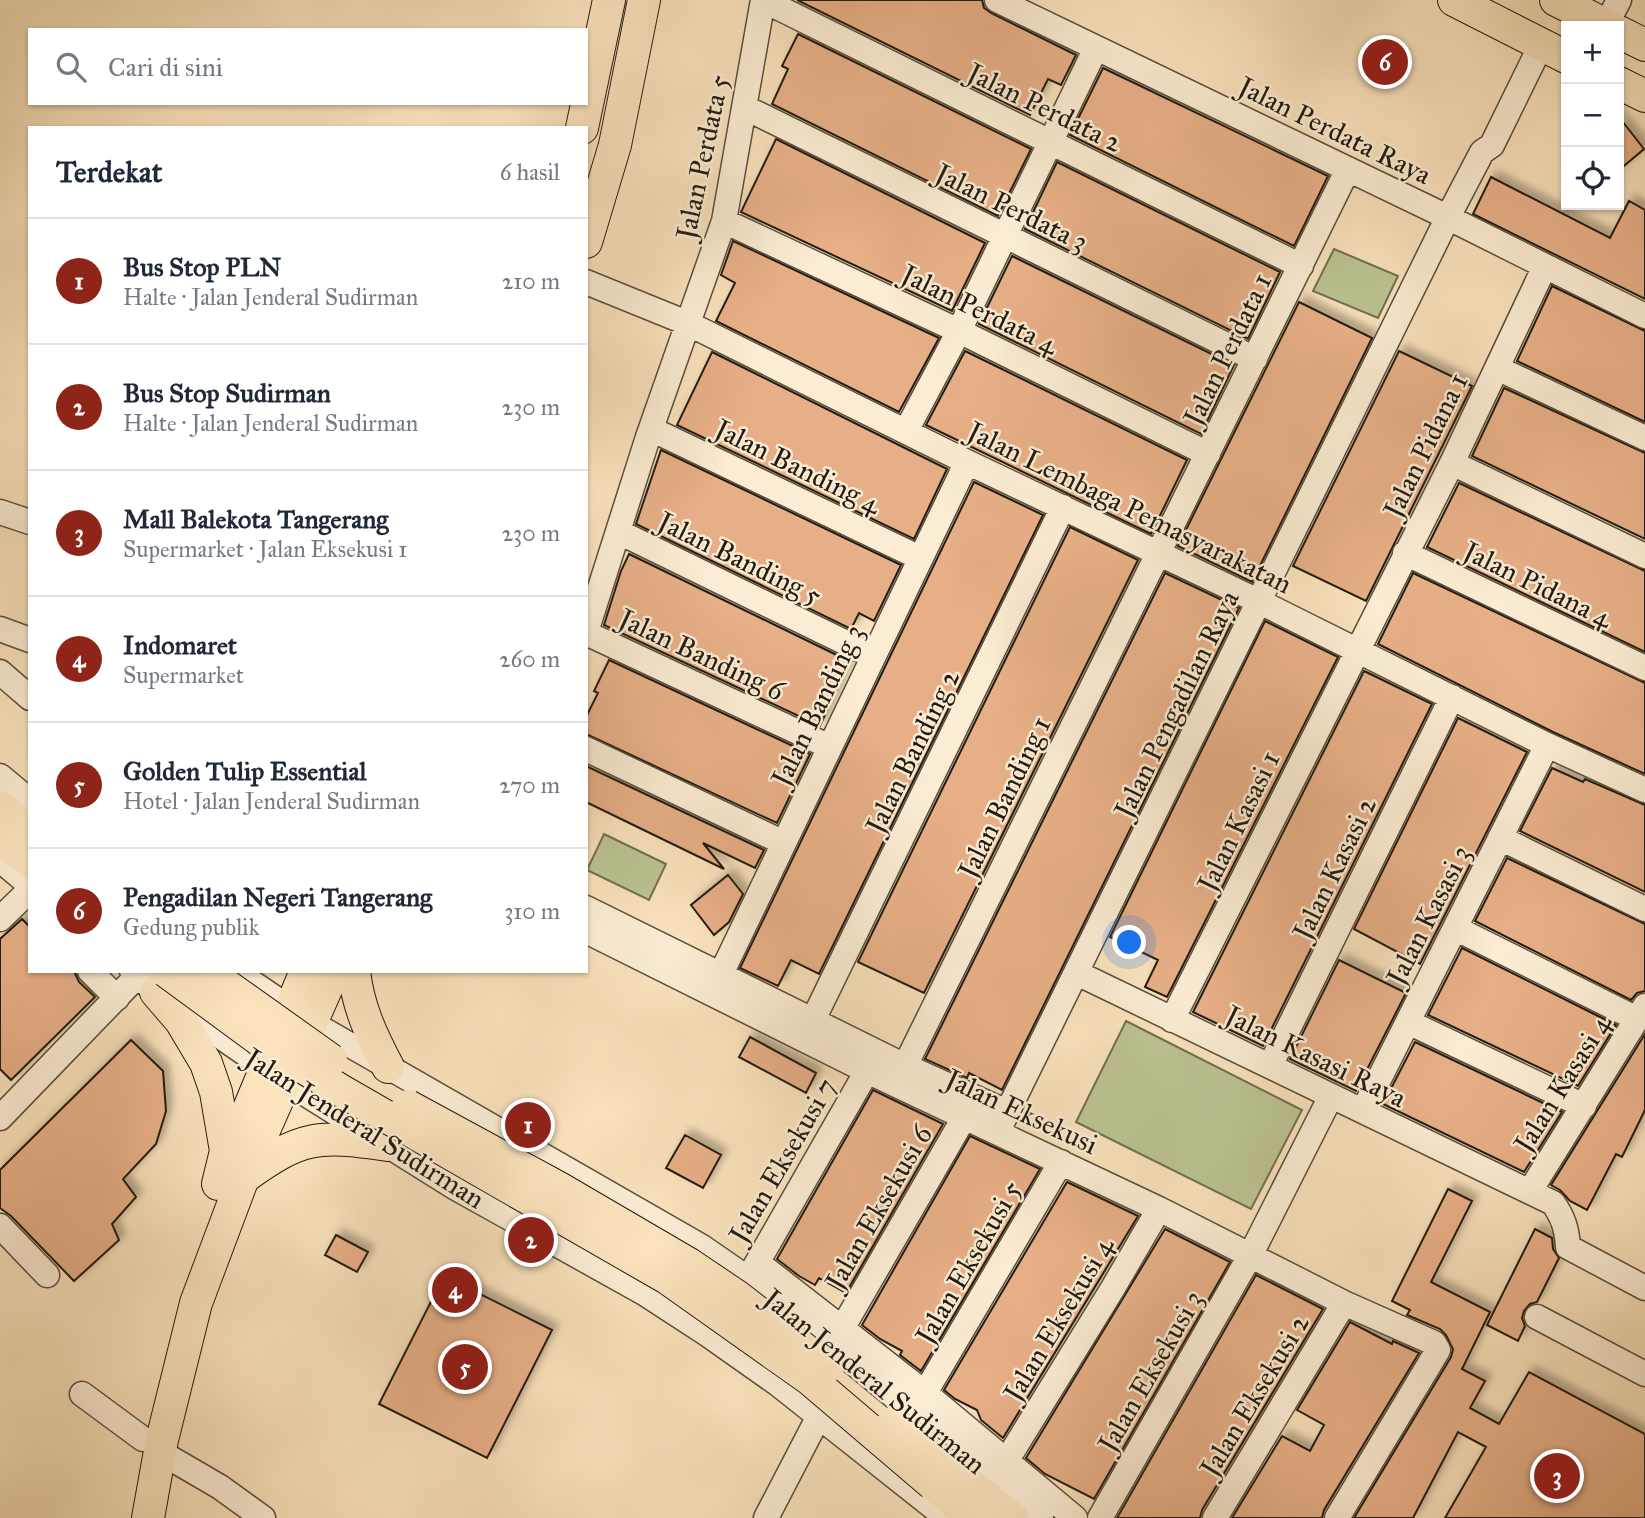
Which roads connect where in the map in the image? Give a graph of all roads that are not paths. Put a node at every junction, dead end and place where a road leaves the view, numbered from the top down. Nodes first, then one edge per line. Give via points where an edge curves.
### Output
1 (609, 0) edge
2 (644, 0) edge
3 (763, 0) edge
4 (998, 0) edge
5 (1454, 0) edge
6 (1556, 0) edge
7 (1619, 0) edge
8 (1597, 21) edge
9 (1609, 21) edge
10 (1624, 34) edge
11 (1645, 45) edge
12 (1546, 47) edge
13 (1096, 48) junction
14 (1621, 84) edge
15 (1645, 96) edge
16 (588, 100) edge
17 (587, 105) edge
18 (744, 107) junction
19 (582, 126) edge
20 (1049, 144) junction
21 (1348, 169) junction
22 (1448, 217) junction
23 (724, 221) junction
24 (588, 235) edge
25 (1005, 237) junction
26 (1301, 266) junction
27 (1545, 266) junction
28 (588, 283) edge
29 (1645, 316) edge
30 (687, 323) junction
31 (959, 331) junction
32 (1255, 359) junction
33 (1497, 368) junction
34 (651, 429) junction
35 (906, 431) junction
36 (1645, 438) edge
37 (1208, 454) junction
38 (967, 462) junction
39 (1452, 463) junction
40 (1063, 508) junction
41 (0, 512) edge
42 (28, 521) edge
43 (619, 532) junction
44 (1405, 553) junction
45 (1157, 555) junction
46 (1645, 556) edge
47 (920, 558) junction
48 (1259, 601) junction
49 (588, 626) edge
50 (0, 629) edge
51 (588, 633) edge
52 (28, 639) edge
53 (1357, 649) junction
54 (873, 656) junction
55 (1645, 668) edge
56 (0, 672) edge
57 (28, 696) edge
58 (1452, 697) junction
59 (1546, 744) junction
60 (830, 747) junction
61 (588, 750) edge
62 (0, 776) edge
63 (1645, 790) edge
64 (28, 799) edge
65 (0, 807) edge
66 (28, 829) edge
67 (0, 836) edge
68 (1500, 838) junction
69 (784, 843) junction
70 (0, 860) edge
71 (28, 860) edge
72 (27, 896) edge
73 (588, 909) edge
74 (1645, 909) edge
75 (0, 919) edge
76 (1455, 929) junction
77 (588, 932) edge
78 (92, 973) edge
79 (209, 973) edge
80 (238, 973) edge
81 (306, 973) edge
82 (333, 973) edge
83 (354, 973) edge
84 (1077, 973) junction
85 (721, 974) junction
86 (147, 976) edge
87 (117, 998) junction
88 (1641, 1012) edge
89 (301, 1016) junction
90 (813, 1020) junction
91 (1172, 1020) junction
92 (1408, 1022) junction
93 (905, 1066) junction
94 (1270, 1066) junction
95 (388, 1067) junction
96 (867, 1071) junction
97 (275, 1075) junction
98 (1331, 1096) junction
99 (1584, 1106) junction
100 (1363, 1111) junction
101 (1, 1114) edge
102 (965, 1116) junction
103 (1002, 1121) junction
104 (489, 1125) junction
105 (388, 1145) junction
106 (1061, 1162) junction
107 (231, 1181) junction
108 (456, 1188) junction
109 (1530, 1191) junction
110 (1159, 1209) junction
111 (0, 1226) edge
112 (1251, 1254) junction
113 (753, 1271) junction
114 (47, 1275) dead end
115 (1645, 1288) edge
116 (1344, 1303) junction
117 (1537, 1317) dead end
118 (843, 1327) junction
119 (1645, 1374) edge
120 (925, 1393) junction
121 (82, 1394) dead end
122 (819, 1416) junction
123 (152, 1446) junction
124 (1007, 1460) junction
125 (941, 1476) junction
126 (1034, 1511) edge
127 (128, 1518) edge
128 (148, 1518) edge
129 (263, 1518) edge
130 (766, 1518) edge
131 (947, 1518) edge
132 (974, 1518) edge
133 (1075, 1518) edge
134 (1100, 1518) edge
135 (1215, 1518) edge
136 (1338, 1518) edge

1 - 16 main road
2 - 24 main road via 615,145
3 - 18 street, Jalan Perdata 5
3 - 20 street, Jalan Perdata 2
4 - 13 street, Jalan Perdata Raya
5 - 12 main road
6 - 8 main road
7 - 9 street
10 - 11 main road
12 - 22 street, Jalan Pengadilan Raya
13 - 20 street
13 - 21 street, Jalan Perdata Raya
14 - 15 main road
17 - 19 main road
18 - 23 street, Jalan Perdata 5
18 - 25 street, Jalan Perdata 3
20 - 25 street
20 - 26 street, Jalan Perdata 2
21 - 22 street, Jalan Perdata Raya
21 - 26 street, Jalan Perdata 1
22 - 27 street, Jalan Perdata Raya
22 - 48 street, Jalan Pengadilan Raya
23 - 30 street, Jalan Perdata 5
23 - 31 street, Jalan Perdata 4
25 - 31 street
25 - 32 street, Jalan Perdata 3
26 - 32 street, Jalan Perdata 1
27 - 29 street, Jalan Perdata Raya
27 - 33 street, Jalan Pidana 1
28 - 30 street, Jalan Lembaga Pemasyarakatan
30 - 34 street, Jalan Perdata 5
30 - 35 street, Jalan Lembaga Pemasyarakatan
31 - 35 street
31 - 37 street, Jalan Perdata 4
32 - 37 street, Jalan Perdata 1
33 - 36 street
33 - 39 street, Jalan Pidana 1
34 - 43 street, Jalan Perdata 5
34 - 47 street, Jalan Banding 4
35 - 38 street, Jalan Lembaga Pemasyarakatan
37 - 45 street, Jalan Perdata 1
38 - 40 street, Jalan Lembaga Pemasyarakatan
38 - 47 street, Jalan Banding 3
39 - 44 street, Jalan Pidana 1
39 - 46 street
40 - 45 street, Jalan Lembaga Pemasyarakatan
40 - 90 street, Jalan Banding 2
41 - 42 street
43 - 49 street, Jalan Perdata 5
43 - 54 street, Jalan Banding 5
44 - 53 street, Jalan Pidana 1
44 - 55 street, Jalan Pidana 4
45 - 48 street, Jalan Lembaga Pemasyarakatan
45 - 93 street, Jalan Banding 1
47 - 54 street, Jalan Banding 3
48 - 53 street, Jalan Lembaga Pemasyarakatan
48 - 84 street, Jalan Pengadilan Raya
50 - 52 street
51 - 60 street, Jalan Banding 6
53 - 58 street, Jalan Lembaga Pemasyarakatan
53 - 91 street, Jalan Kasasi 1
54 - 60 street, Jalan Banding 3
56 - 57 street
58 - 59 street, Jalan Lembaga Pemasyarakatan
58 - 94 street, Jalan Kasasi 2
59 - 63 street, Jalan Lembaga Pemasyarakatan
59 - 68 street, Jalan Kasasi 3
60 - 69 street, Jalan Banding 3
61 - 69 street
62 - 64 street
65 - 66 main road
67 - 71 main road
68 - 74 street
68 - 76 street, Jalan Kasasi 3
69 - 85 street, Jalan Banding 3
70 - 72 street
72 - 75 street
73 - 85 street, Jalan Eksekusi
76 - 88 street
76 - 92 street, Jalan Kasasi 3
77 - 96 street, Jalan Eksekusi
78 - 87 street
79 - 125 main road, Jalan Jenderal Sudirman, bridge via 367,1083 559,1188 738,1297
80 - 89 street, Jalan Jenderal Sudirman
81 - 89 main road
82 - 89 main road
83 - 95 main road via 364,1020
84 - 91 street, Jalan Kasasi Raya
84 - 103 street, Jalan Pengadilan Raya
85 - 90 street, Jalan Eksekusi
86 - 87 street
86 - 97 street, Jalan Jenderal Sudirman
86 - 107 main road via 206,1063 216,1092
86 - 125 main road, Jalan Jenderal Sudirman, bridge via 667,1278
87 - 101 street
88 - 99 street, Jalan Kasasi 4
89 - 95 street, Jalan Jenderal Sudirman
89 - 97 main road
90 - 93 street, Jalan Eksekusi
91 - 94 street, Jalan Kasasi Raya
92 - 99 street
92 - 100 street, Jalan Kasasi 3
93 - 103 street, Jalan Eksekusi
94 - 98 street, Jalan Kasasi Raya
95 - 104 street, Jalan Jenderal Sudirman
96 - 102 street, Jalan Eksekusi
96 - 113 street, Jalan Eksekusi 7
97 - 105 street, Jalan Jenderal Sudirman
97 - 107 main road
98 - 100 street, Jalan Kasasi Raya
98 - 112 street, Jalan Eksekusi 3
99 - 109 street, Jalan Kasasi 4
100 - 109 street, Jalan Kasasi Raya
102 - 103 street, Jalan Eksekusi
102 - 118 street, Jalan Eksekusi 6
103 - 106 street, Jalan Eksekusi
104 - 108 street via 467,1130 458,1141 451,1166
104 - 113 street, Jalan Jenderal Sudirman via 702,1247
105 - 107 main road via 332,1138 292,1146
105 - 108 street, Jalan Jenderal Sudirman
106 - 110 street, Jalan Eksekusi
106 - 120 street, Jalan Eksekusi 5
107 - 123 main road via 176,1296
108 - 122 street, Jalan Jenderal Sudirman via 644,1293
109 - 115 street via 1553,1203 1561,1214 1568,1247
110 - 112 street, Jalan Eksekusi
110 - 124 street, Jalan Eksekusi 4
111 - 114 street
112 - 116 street, Jalan Eksekusi
112 - 134 street, Jalan Eksekusi 3
113 - 118 street
113 - 126 street, Jalan Jenderal Sudirman via 773,1296
116 - 135 street, Jalan Eksekusi 2
116 - 136 street, Jalan Eksekusi via 1434,1343 1438,1350
117 - 119 street
118 - 120 street
120 - 124 street
121 - 123 street
122 - 130 street
122 - 131 street, Jalan Jenderal Sudirman
123 - 127 main road
123 - 128 main road
123 - 129 street
124 - 126 street
125 - 126 main road, Jalan Jenderal Sudirman
125 - 132 main road, Jalan Jenderal Sudirman
126 - 133 street

